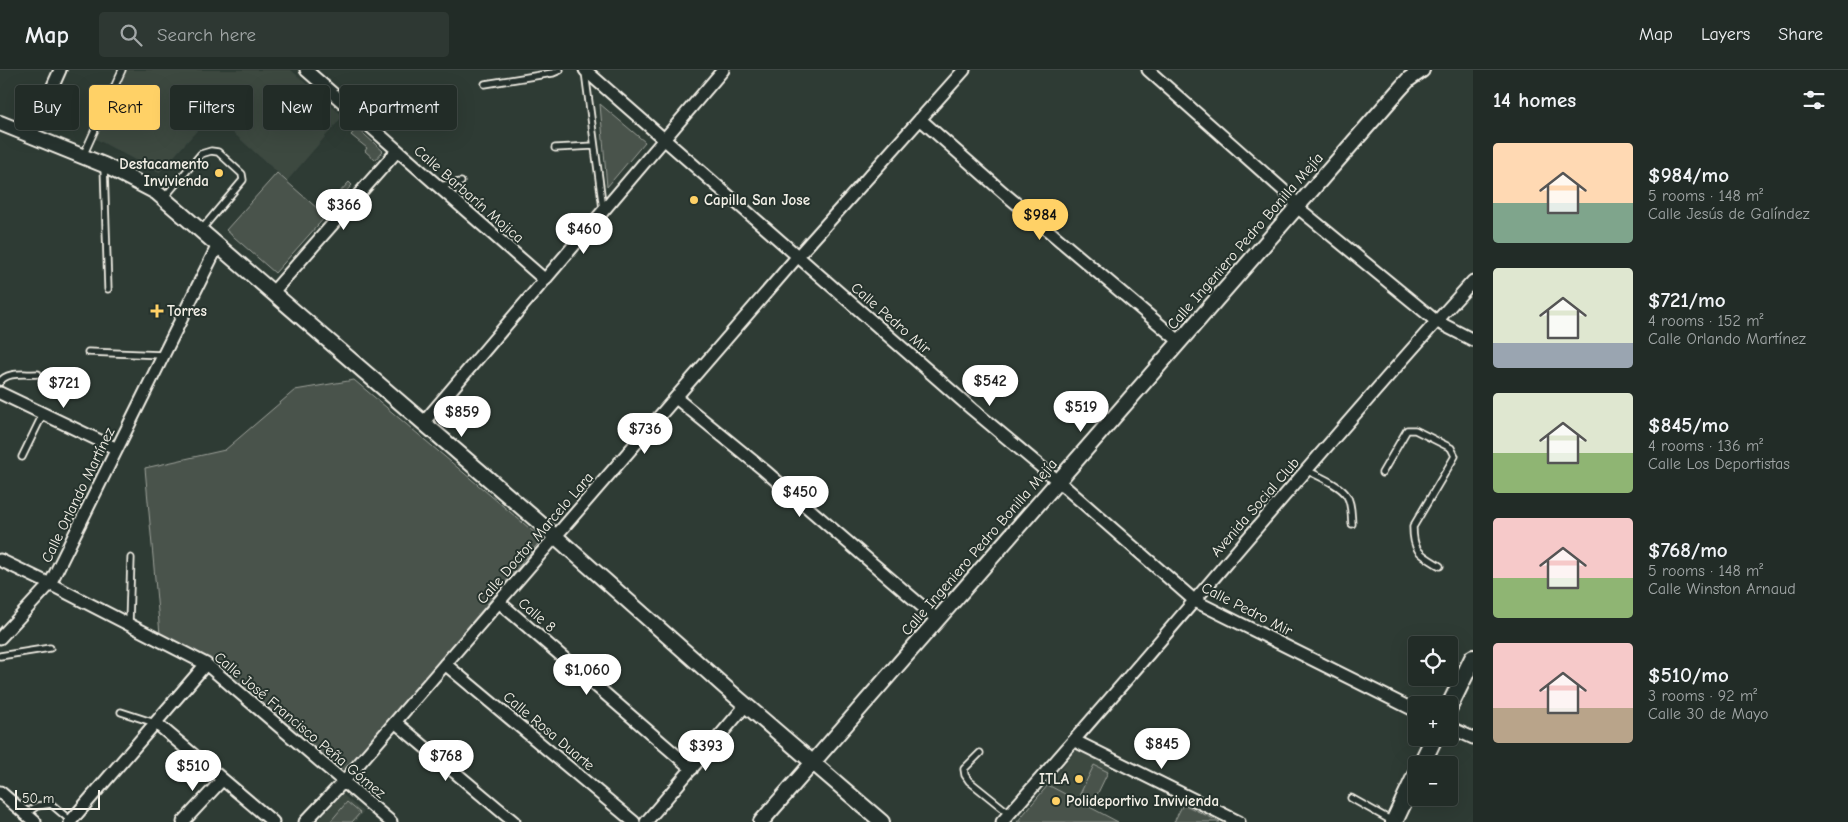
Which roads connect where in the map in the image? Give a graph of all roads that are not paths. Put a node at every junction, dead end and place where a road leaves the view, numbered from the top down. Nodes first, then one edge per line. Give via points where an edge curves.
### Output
1 (60, 70) edge
2 (122, 70) edge
3 (306, 70) edge
4 (560, 70) edge
5 (585, 70) edge
6 (724, 70) edge
7 (964, 70) edge
8 (1148, 70) edge
9 (1422, 70) edge
10 (485, 84) dead end
11 (920, 119) junction
12 (0, 123) edge
13 (31, 135) junction
14 (664, 140) junction
15 (594, 146) junction
16 (555, 148) dead end
17 (397, 151) junction
18 (83, 156) junction
19 (104, 165) junction
20 (461, 182) dead end
21 (438, 186) junction
22 (163, 198) junction
23 (1297, 206) junction
24 (603, 212) junction
25 (200, 230) junction
26 (218, 245) junction
27 (798, 256) junction
28 (545, 280) junction
29 (1473, 281) edge
30 (108, 289) dead end
31 (272, 293) junction
32 (1436, 322) junction
33 (1473, 340) edge
34 (1179, 341) junction
35 (88, 352) dead end
36 (163, 355) junction
37 (38, 374) dead end
38 (0, 382) edge
39 (0, 393) edge
40 (676, 398) junction
41 (43, 414) junction
42 (423, 423) junction
43 (117, 449) junction
44 (22, 457) dead end
45 (1306, 470) junction
46 (1382, 473) dead end
47 (1058, 481) junction
48 (1352, 524) dead end
49 (556, 537) junction
50 (131, 558) dead end
51 (0, 560) edge
52 (1440, 566) dead end
53 (50, 584) junction
54 (1195, 601) junction
55 (499, 602) junction
56 (938, 620) junction
57 (129, 623) junction
58 (0, 638) edge
59 (50, 648) dead end
60 (0, 656) edge
61 (1473, 658) edge
62 (206, 664) junction
63 (445, 664) junction
64 (1454, 696) edge
65 (746, 705) junction
66 (1408, 707) edge
67 (121, 712) dead end
68 (395, 722) junction
69 (156, 723) junction
70 (1458, 731) edge
71 (1473, 738) edge
72 (1074, 741) junction
73 (980, 753) dead end
74 (813, 762) junction
75 (692, 769) junction
76 (222, 780) junction
77 (344, 781) junction
78 (0, 792) edge
79 (1408, 795) edge
80 (1352, 798) dead end
81 (26, 814) junction
82 (1006, 818) edge
83 (35, 822) edge
84 (70, 822) edge
85 (183, 822) edge
86 (273, 822) edge
87 (305, 822) edge
88 (391, 822) edge
89 (514, 822) edge
90 (634, 822) edge
91 (646, 822) edge
92 (761, 822) edge
93 (882, 822) edge
94 (1239, 822) edge
95 (1394, 822) edge

1 - 13 street
2 - 18 lane
3 - 17 street, Calle Barbarín Mojica
4 - 10 lane
5 - 14 street, Calle Pedro Mir
5 - 15 lane
6 - 14 street
7 - 11 street, Calle Doctor Marcelo Lara
8 - 23 street via 1291,197
9 - 23 street, Calle Ingeniero Pedro Bonilla Mejía via 1404,84
11 - 27 street, Calle Doctor Marcelo Lara
11 - 34 street
12 - 13 street
13 - 18 street
14 - 24 street
14 - 27 street, Calle Pedro Mir
15 - 16 lane
15 - 24 lane
17 - 21 street, Calle Barbarín Mojica
17 - 31 street
18 - 19 street
19 - 22 street
19 - 30 lane
20 - 21 lane
21 - 28 street, Calle Barbarín Mojica
22 - 25 street
22 - 25 lane via 201,154 218,152 242,174 243,180
23 - 32 street
23 - 34 street, Calle Ingeniero Pedro Bonilla Mejía
24 - 28 street
25 - 26 street
26 - 31 street
26 - 36 street, Calle Orlando Martínez
27 - 40 street, Calle Doctor Marcelo Lara
27 - 47 street, Calle Pedro Mir
28 - 42 street
29 - 32 street, Avenida Social Club
31 - 42 street
32 - 33 street
32 - 45 street, Avenida Social Club
34 - 47 street, Calle Ingeniero Pedro Bonilla Mejía
35 - 36 lane
36 - 43 street, Calle Orlando Martínez
37 - 38 lane via 5,376
39 - 41 street
40 - 49 street, Calle Doctor Marcelo Lara
40 - 56 street
41 - 43 street
41 - 44 lane
42 - 49 street
43 - 53 street, Calle Orlando Martínez
45 - 48 lane via 1333,483 1347,495
45 - 54 street, Avenida Social Club
46 - 52 lane via 1407,430 1416,430 1451,448 1455,456 1413,527 1416,548
47 - 54 street, Calle Pedro Mir
47 - 56 street, Calle Ingeniero Pedro Bonilla Mejía
49 - 55 street, Calle Doctor Marcelo Lara
49 - 65 street
50 - 57 lane
51 - 53 street, Calle José Francisco Peña Gómez
53 - 57 street, Calle José Francisco Peña Gómez
53 - 58 street, Calle Orlando Martínez
54 - 66 street, Calle Pedro Mir
54 - 72 street, Avenida Social Club
55 - 63 street, Calle Doctor Marcelo Lara
55 - 75 street, Calle 8
56 - 74 street, Calle Ingeniero Pedro Bonilla Mejía
57 - 62 street, Calle José Francisco Peña Gómez
59 - 60 lane
61 - 64 main road
62 - 69 street
62 - 77 street, Calle José Francisco Peña Gómez
63 - 68 street, Calle Doctor Marcelo Lara
63 - 90 street, Calle Rosa Duarte
65 - 74 street
65 - 75 street
67 - 69 lane
68 - 77 street, Calle Doctor Marcelo Lara
68 - 89 street
69 - 76 street
69 - 84 street
70 - 71 street
72 - 82 street, Avenida Social Club
72 - 94 street
73 - 82 lane via 964,769 965,775
74 - 92 street, Calle Ingeniero Pedro Bonilla Mejía
74 - 93 street
75 - 91 street
76 - 85 street
76 - 86 street
77 - 87 street, Calle Doctor Marcelo Lara
77 - 88 street, Calle José Francisco Peña Gómez
78 - 81 street
79 - 95 main road
80 - 95 lane
81 - 83 street
81 - 84 lane via 37,806 51,804

